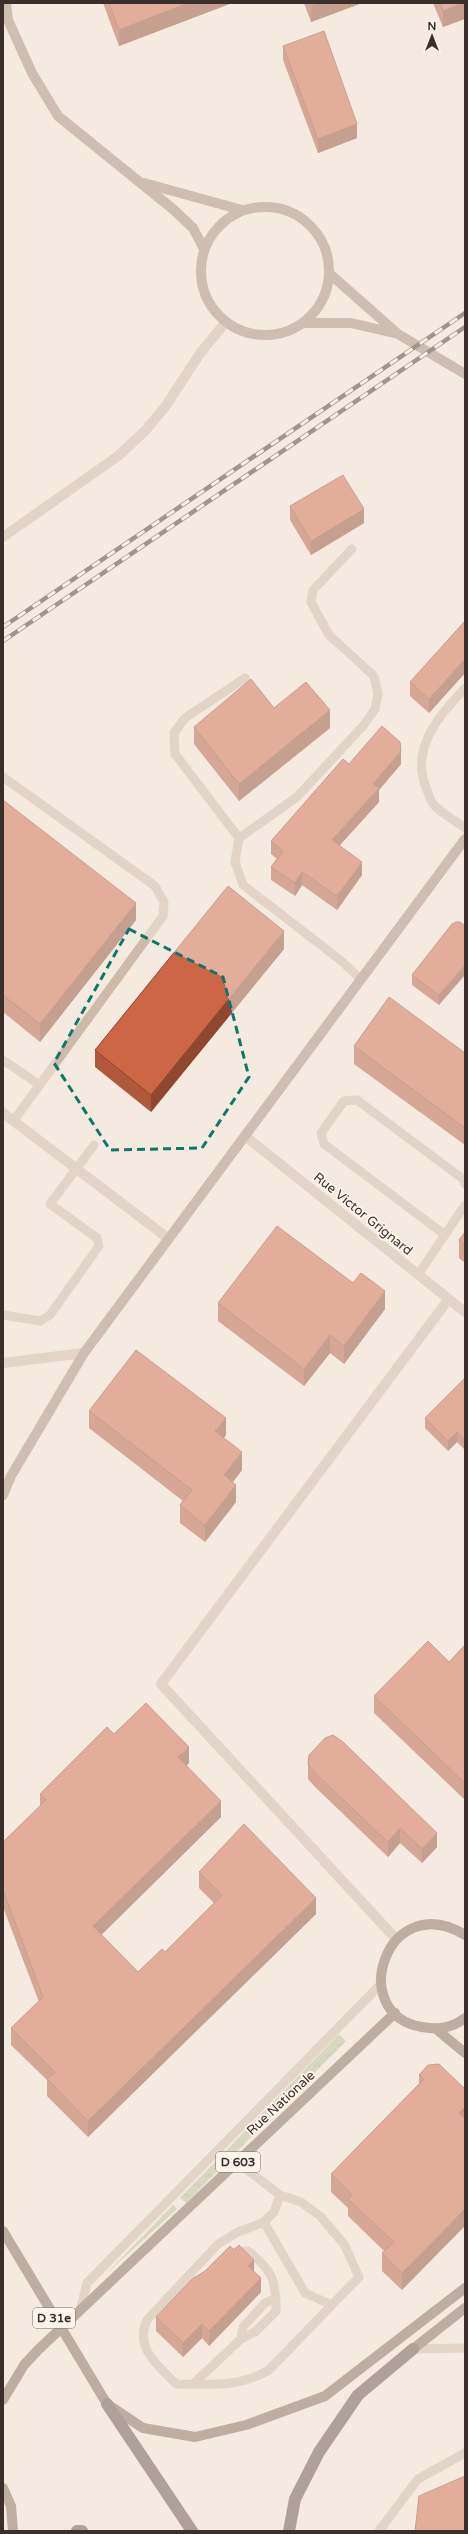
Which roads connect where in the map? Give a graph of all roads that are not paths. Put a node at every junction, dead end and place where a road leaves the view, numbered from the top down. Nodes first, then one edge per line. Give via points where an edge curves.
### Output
1 (6, 3) edge
2 (142, 182) junction
3 (242, 210) junction
4 (204, 249) junction
5 (330, 274) junction
6 (226, 322) junction
7 (303, 323) junction
8 (398, 334) junction
9 (465, 374) edge
10 (3, 537) edge
11 (352, 549) dead end
12 (245, 678) dead end
13 (465, 688) edge
14 (3, 777) edge
15 (465, 828) edge
16 (239, 838) junction
17 (465, 839) edge
18 (361, 979) junction
19 (3, 1060) edge
20 (40, 1085) junction
21 (3, 1113) edge
22 (14, 1120) junction
23 (245, 1136) junction
24 (94, 1145) dead end
25 (77, 1169) junction
26 (465, 1184) edge
27 (465, 1205) edge
28 (445, 1235) junction
29 (169, 1239) junction
30 (418, 1275) junction
31 (448, 1300) junction
32 (465, 1312) edge
33 (3, 1315) edge
34 (84, 1353) junction
35 (3, 1363) edge
36 (3, 1495) edge
37 (465, 1935) edge
38 (396, 1939) junction
39 (381, 1984) junction
40 (395, 2013) junction
41 (465, 2018) edge
42 (436, 2029) junction
43 (465, 2054) edge
44 (238, 2162) junction
45 (280, 2195) junction
46 (264, 2222) junction
47 (3, 2231) edge
48 (222, 2257) edge
49 (194, 2287) edge
50 (465, 2288) edge
51 (176, 2290) junction
52 (276, 2298) junction
53 (332, 2305) junction
54 (465, 2308) edge
55 (80, 2310) junction
56 (241, 2340) junction
57 (465, 2348) edge
58 (413, 2349) junction
59 (193, 2384) junction
60 (3, 2400) edge
61 (107, 2404) junction
62 (465, 2453) edge
63 (3, 2488) edge
64 (13, 2531) edge
65 (77, 2531) edge
66 (82, 2531) edge
67 (192, 2531) edge
68 (289, 2531) edge
69 (379, 2531) edge

1 - 2 main road via 8,20 29,66 58,116
2 - 3 main road
2 - 4 main road via 193,228
3 - 4 main road via 226,219 217,228
3 - 5 main road via 263,206 285,209 304,219 319,234 328,253
4 - 6 main road via 200,269 203,289 212,308
5 - 7 main road via 326,292 317,309
5 - 8 main road
6 - 7 main road via 244,332 264,335 285,332
6 - 10 street via 201,352 165,407 144,432 118,456
7 - 8 main road via 351,323
8 - 9 main road
11 - 16 lane via 313,590 311,602 329,635 374,676 378,694 375,709 363,726 297,797
12 - 16 lane via 185,718 174,733 175,754
13 - 15 lane via 444,711 424,741 421,760 422,778 433,803
14 - 20 lane via 155,886 164,902 163,916
16 - 18 lane via 235,862 243,884
17 - 18 main road
18 - 23 main road
19 - 20 lane
20 - 22 lane
21 - 22 street
22 - 25 street
23 - 29 main road
23 - 30 street, Rue Victor Grignard
24 - 25 lane
25 - 29 street
25 - 33 lane via 50,1204 97,1238 99,1246 50,1315 40,1321
26 - 28 lane via 463,1179 356,1100 344,1101 321,1133 324,1144
27 - 28 lane
28 - 30 lane
29 - 34 main road
30 - 31 street, Rue Victor Grignard
31 - 32 street, Rue Victor Grignard
31 - 38 street via 161,1684
34 - 35 street
34 - 36 main road via 11,1476
37 - 38 main road via 452,1927 432,1923 412,1928
38 - 39 main road via 386,1952
39 - 40 main road via 385,1999
39 - 55 lane via 87,2283
40 - 42 main road via 414,2026
40 - 44 main road, Rue Nationale / D 603
41 - 42 main road via 456,2025
42 - 43 main road
44 - 45 lane
44 - 55 main road, Rue Nationale / D 603
45 - 46 lane via 274,2212
45 - 53 lane via 301,2202 320,2216 344,2244 359,2278
46 - 51 lane via 238,2232 218,2244
46 - 53 lane via 305,2294
47 - 61 main road, D 31e
48 - 52 lane via 240,2250 248,2251 271,2275 275,2283
49 - 51 lane
50 - 61 main road via 325,2396 246,2425 195,2437 143,2428
51 - 59 lane via 147,2320 142,2330 142,2341 152,2360 176,2384
52 - 56 lane via 265,2303 243,2327
52 - 56 lane via 276,2311 255,2332
53 - 59 lane via 269,2370 253,2379 212,2386
54 - 58 main road
55 - 60 main road, D 603 via 24,2365
56 - 59 lane
57 - 58 lane
58 - 68 highway via 358,2395 320,2452 295,2499
61 - 67 highway
62 - 69 lane via 418,2478
63 - 64 main road via 11,2506
65 - 66 highway

